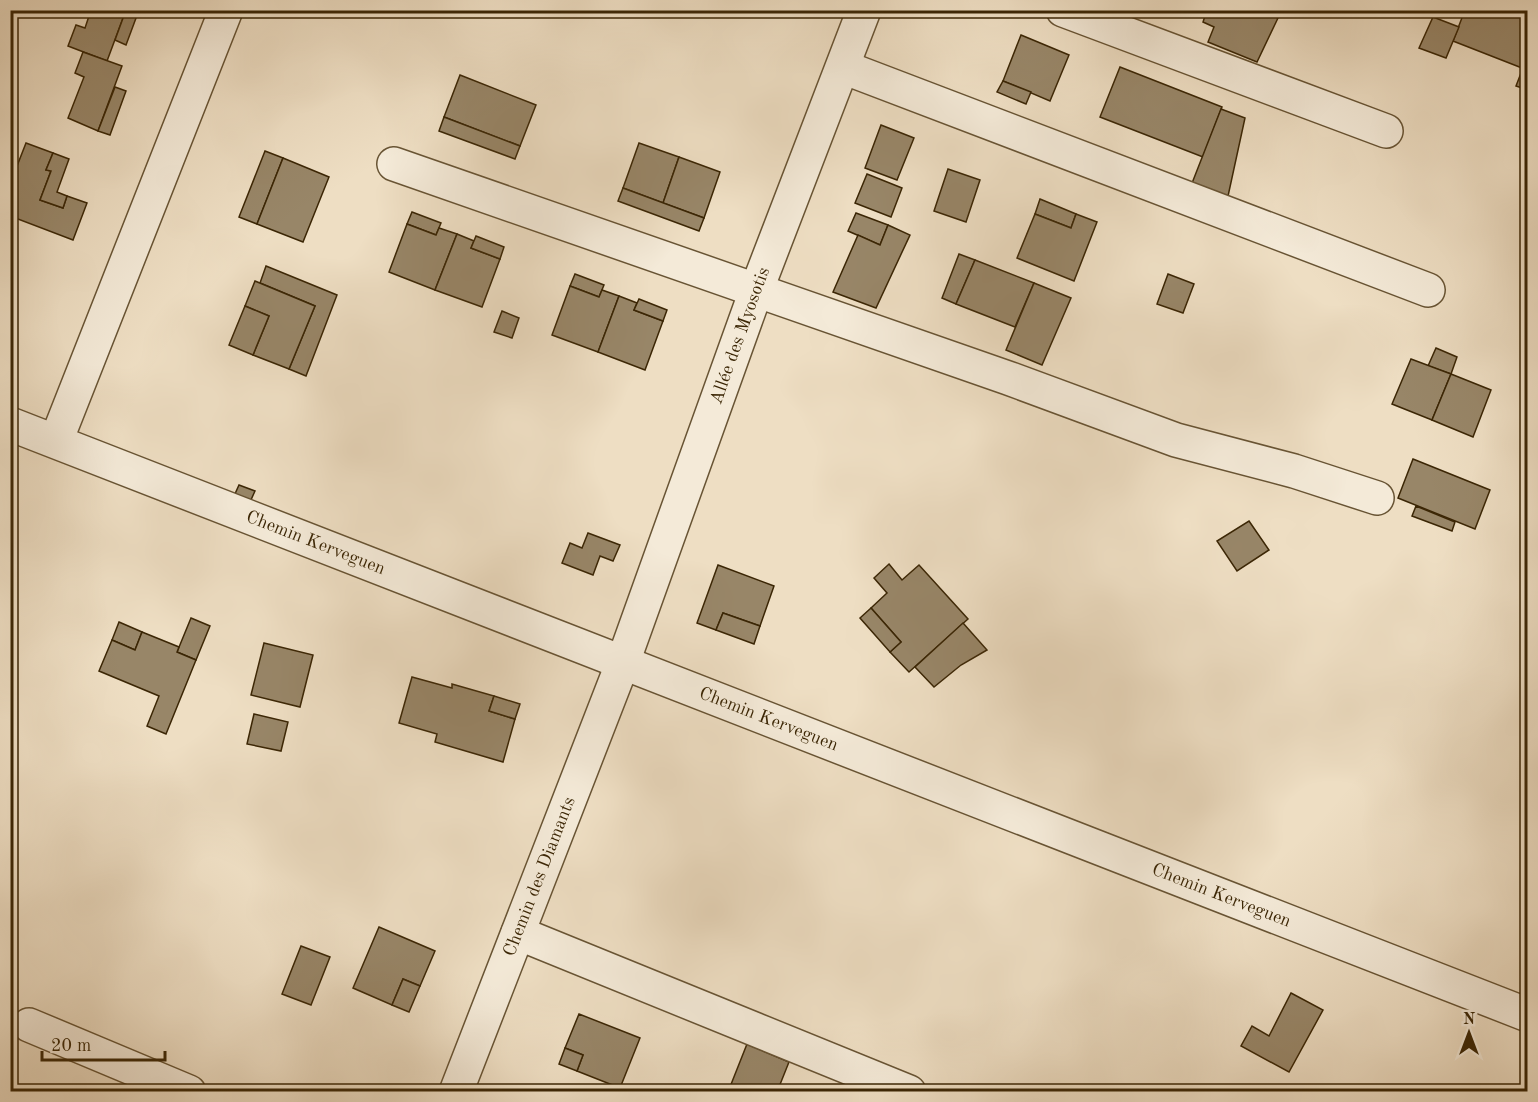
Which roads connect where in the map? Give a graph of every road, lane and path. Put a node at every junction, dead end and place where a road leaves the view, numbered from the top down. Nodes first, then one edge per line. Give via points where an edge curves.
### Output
1 (226, 10) edge
2 (864, 10) edge
3 (1063, 10) edge
4 (843, 67) junction
5 (1386, 131) dead end
6 (394, 164) dead end
7 (1428, 290) dead end
8 (756, 291) junction
9 (10, 424) edge
10 (56, 441) junction
11 (1377, 498) dead end
12 (623, 662) junction
13 (518, 933) junction
14 (1527, 1015) edge
15 (29, 1024) dead end
16 (189, 1092) edge
17 (456, 1092) edge
18 (909, 1092) edge

1 - 10 street
2 - 4 street, Allée des Myosotis
3 - 5 street
4 - 7 street
4 - 8 street, Allée des Myosotis
6 - 8 street
8 - 11 street via 1176,440
8 - 12 street, Allée des Myosotis
9 - 10 street, Chemin Kerveguen
10 - 12 street, Chemin Kerveguen
12 - 13 street, Chemin des Diamants
12 - 14 street, Chemin Kerveguen
13 - 17 street, Chemin des Diamants
13 - 18 street
15 - 16 street

